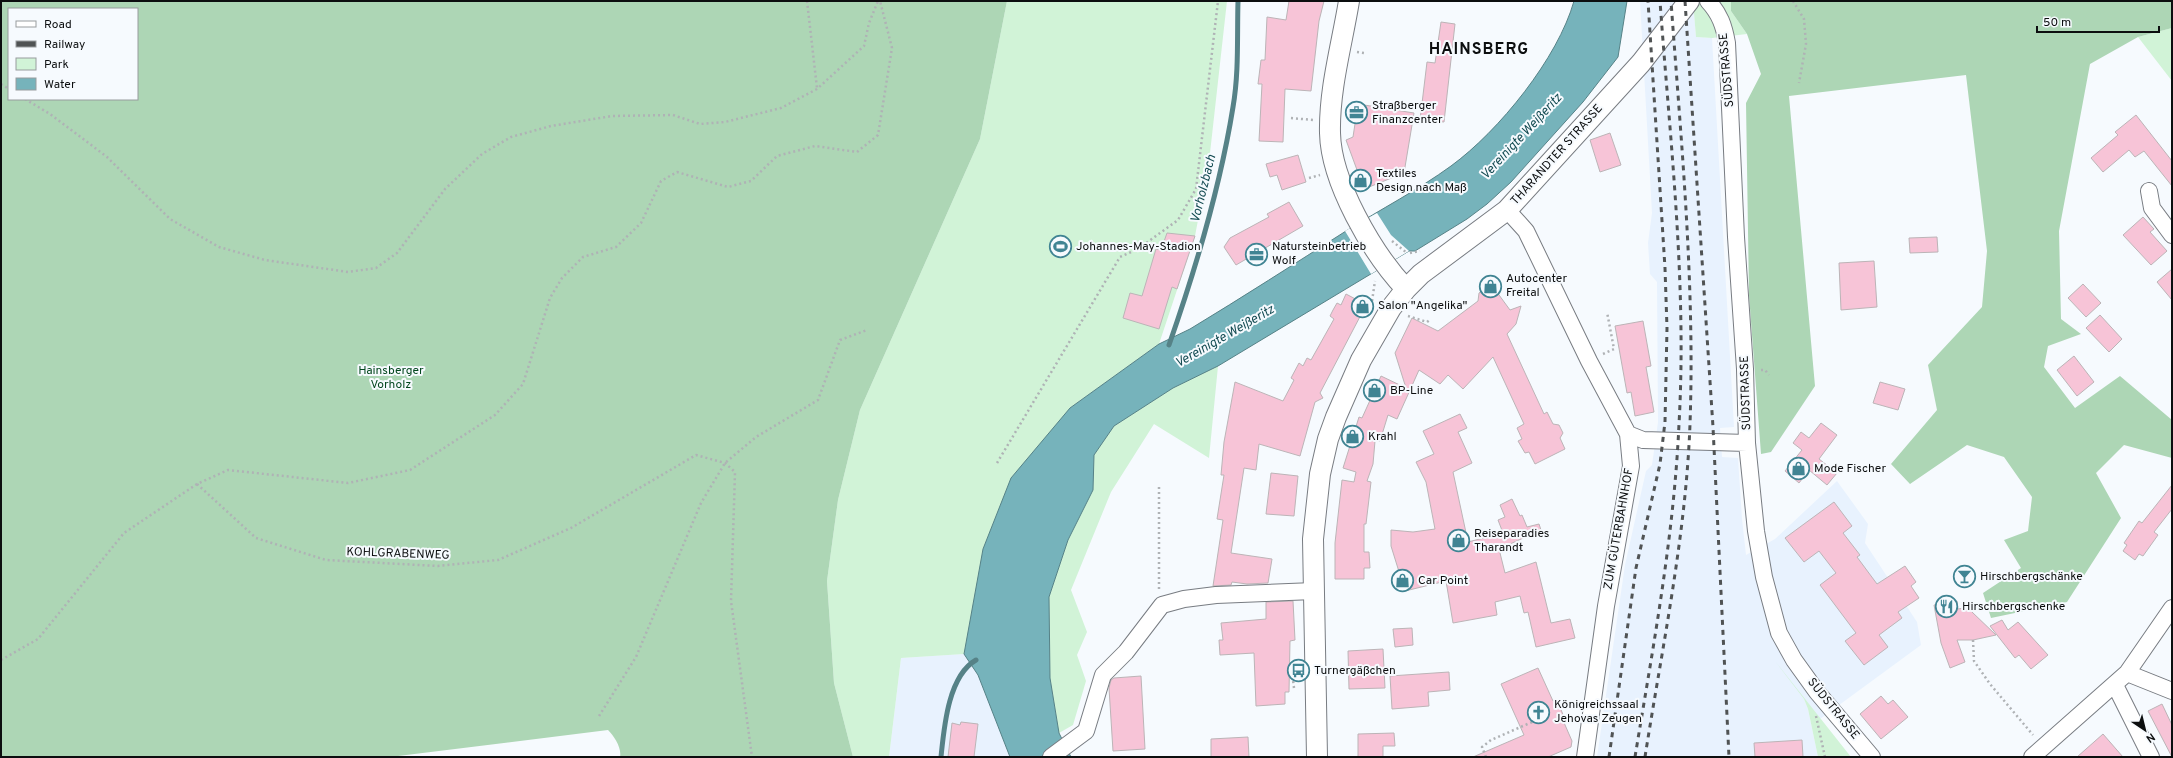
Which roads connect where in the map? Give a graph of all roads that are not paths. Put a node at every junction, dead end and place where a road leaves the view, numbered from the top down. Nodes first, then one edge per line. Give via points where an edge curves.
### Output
1 (1349, 1) edge
2 (1689, 1) edge
3 (1708, 1) edge
4 (2149, 191) dead end
5 (1507, 210) junction
6 (2172, 235) edge
7 (1406, 288) junction
8 (1628, 434) junction
9 (1747, 442) junction
10 (1314, 591) junction
11 (2172, 608) edge
12 (2127, 673) junction
13 (2115, 685) junction
14 (2172, 691) edge
15 (1051, 757) edge
16 (1317, 757) edge
17 (1585, 757) edge
18 (1872, 757) edge
19 (2032, 757) edge
20 (2151, 757) edge

1 - 7 main road via 1334,85 1330,134 1339,176 1380,270
2 - 5 main road, THARANDTER STRASSE via 1641,63
3 - 9 street, SÜDSTRASSE via 1723,24 1727,43
4 - 6 street via 2152,208
5 - 7 main road, THARANDTER STRASSE
5 - 8 street, ZUM GÜTERBAHNHOF via 1526,231 1589,361
7 - 10 main road, THARANDTER STRASSE via 1391,308 1361,360 1328,439 1321,464 1313,539
8 - 9 street via 1643,440
8 - 17 street, ZUM GÜTERBAHNHOF via 1631,466 1606,606
9 - 18 street, SÜDSTRASSE via 1756,531 1778,633 1817,692
10 - 15 street via 1216,595 1162,605 1126,652 1103,675 1086,731
10 - 16 main road, THARANDTER STRASSE
11 - 12 street
12 - 13 street
12 - 14 street
13 - 19 street
13 - 20 street

